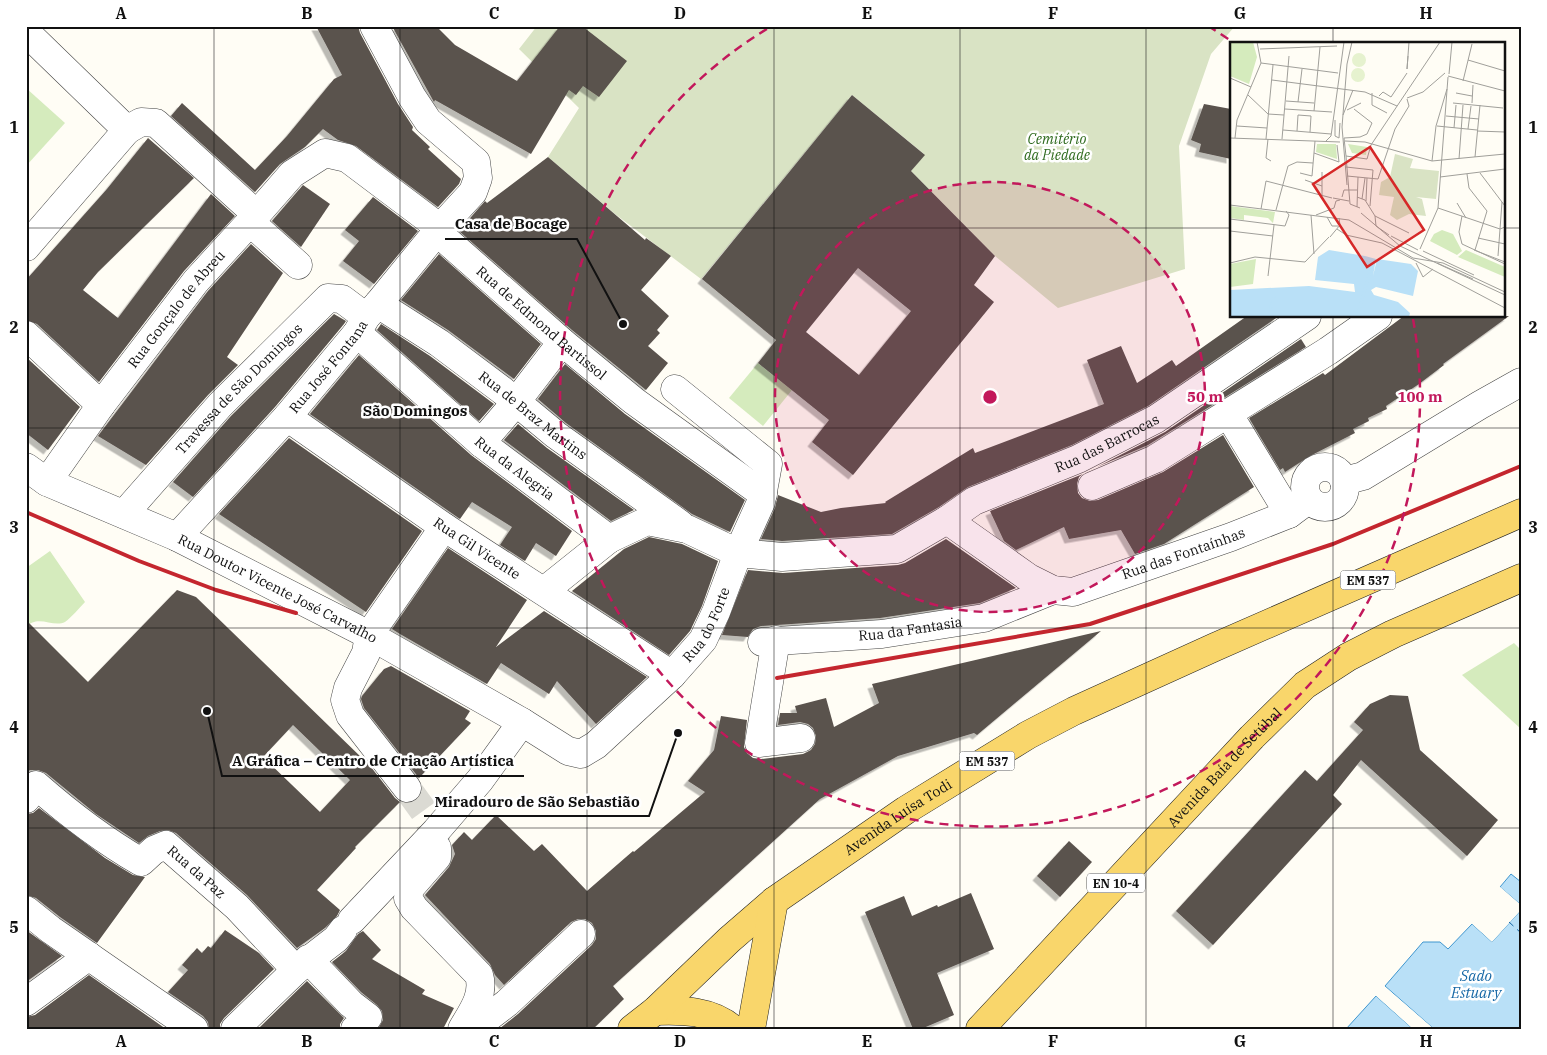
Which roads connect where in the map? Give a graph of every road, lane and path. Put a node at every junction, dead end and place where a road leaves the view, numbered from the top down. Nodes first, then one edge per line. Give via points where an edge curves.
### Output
1 (374, 26) edge
2 (26, 32) edge
3 (128, 130) junction
4 (324, 153) joint
5 (253, 218) junction
6 (440, 228) junction
7 (26, 247) edge
8 (298, 266) dead end
9 (367, 318) junction
10 (1304, 318) edge
11 (1375, 318) edge
12 (26, 335) edge
13 (562, 342) junction
14 (1521, 382) edge
15 (675, 389) dead end
16 (516, 402) junction
17 (101, 405) junction
18 (1229, 414) junction
19 (287, 417) junction
20 (481, 443) junction
21 (37, 474) edge
22 (1092, 486) dead end
23 (763, 494) junction
24 (1298, 507) junction
25 (1521, 513) edge
26 (124, 514) junction
27 (947, 520) junction
28 (444, 526) junction
29 (687, 529) junction
30 (177, 537) junction
31 (609, 540) junction
32 (738, 553) junction
33 (1521, 578) edge
34 (1053, 590) junction
35 (544, 591) junction
36 (369, 635) junction
37 (672, 675) junction
38 (522, 722) junction
39 (612, 730) joint
40 (801, 738) dead end
41 (407, 788) tunnel mouth
42 (31, 792) edge
43 (437, 844) tunnel mouth
44 (774, 901) junction
45 (26, 910) edge
46 (580, 934) dead end
47 (89, 956) junction
48 (302, 964) junction
49 (26, 1002) edge
50 (655, 1011) junction
51 (194, 1029) edge
52 (235, 1029) edge
53 (355, 1029) edge
54 (462, 1029) edge
55 (473, 1029) edge
56 (632, 1029) edge
57 (733, 1029) edge
58 (752, 1029) edge
59 (980, 1029) edge

1 - 6 street, Rua José Fontana via 428,120 476,162 478,178 473,192
2 - 3 street
3 - 5 street via 141,122 156,124
3 - 7 street
4 - 5 street, Rua Gonçalo de Abreu via 292,174
4 - 6 street, Rua de Edmond Bartissol via 348,158
5 - 8 street
5 - 17 street, Rua Gonçalo de Abreu via 196,281
6 - 9 street, Rua José Fontana
6 - 13 street, Rua de Edmond Bartissol via 446,240
9 - 16 street, Rua de Braz Martins via 439,343
9 - 19 street, Rua José Fontana
9 - 20 street, Rua da Alegria
9 - 26 street, Travessa de São Domingos via 342,299 328,298 220,405
10 - 27 street, Rua das Barrocas via 1156,419 1078,459 974,502
11 - 18 street via 1328,352
12 - 17 street
13 - 16 street
13 - 23 street, Rua de Edmond Bartissol via 634,401
14 - 24 street via 1364,476 1344,480 1328,467 1315,469 1306,480 1305,494
15 - 23 street, Rua do Forte via 768,464
16 - 20 street
16 - 29 street, Rua de Braz Martins via 556,435
17 - 21 street, Rua Gonçalo de Abreu
18 - 22 street via 1156,459
18 - 24 street
19 - 28 street, Rua Gil Vicente
19 - 30 street, Rua José Fontana
20 - 31 street, Rua da Alegria
21 - 26 street, Rua Doutor Vicente José Carvalho
23 - 32 street, Rua do Forte
24 - 34 street, Rua das Fontaínhas via 1202,548 1073,592
25 - 44 main road, Avenida Luísa Todi / EM 537 via 1074,711 1028,735 906,810
26 - 30 street, Rua Doutor Vicente José Carvalho
27 - 32 street, Rua das Barrocas via 897,549 782,557
27 - 34 street via 1029,578
28 - 35 street, Rua Gil Vicente
28 - 36 street
29 - 31 street via 647,522
29 - 32 street
30 - 36 street, Rua Doutor Vicente José Carvalho
31 - 35 street
32 - 37 street, Rua do Forte via 703,640
33 - 59 main road, Avenida Baía de Setúbal / EN 10-4 via 1393,634 1348,657 1305,685 1252,737
34 - 40 street, Rua da Fantasia via 984,618 882,634 769,641 759,744
35 - 37 street, Rua Gil Vicente
36 - 38 street, Rua Doutor Vicente José Carvalho
36 - 41 street via 366,653 345,700 350,715
37 - 39 street, Rua do Forte
38 - 39 street, Rua Doutor Vicente José Carvalho via 568,751 581,754 596,746
38 - 48 street via 480,780 413,856 344,930
42 - 48 street, Rua da Paz via 142,862 154,850 166,846
43 - 54 street via 438,857 410,888 408,898 479,975 481,992
44 - 50 main road, Avenida Luísa Todi / EM 537
44 - 58 main road
45 - 47 street
46 - 55 street via 507,1003
47 - 49 street
47 - 51 street
48 - 52 street
48 - 53 street via 368,1017
50 - 56 main road, Avenida Luísa Todi
50 - 57 main road via 681,1010 706,1014

